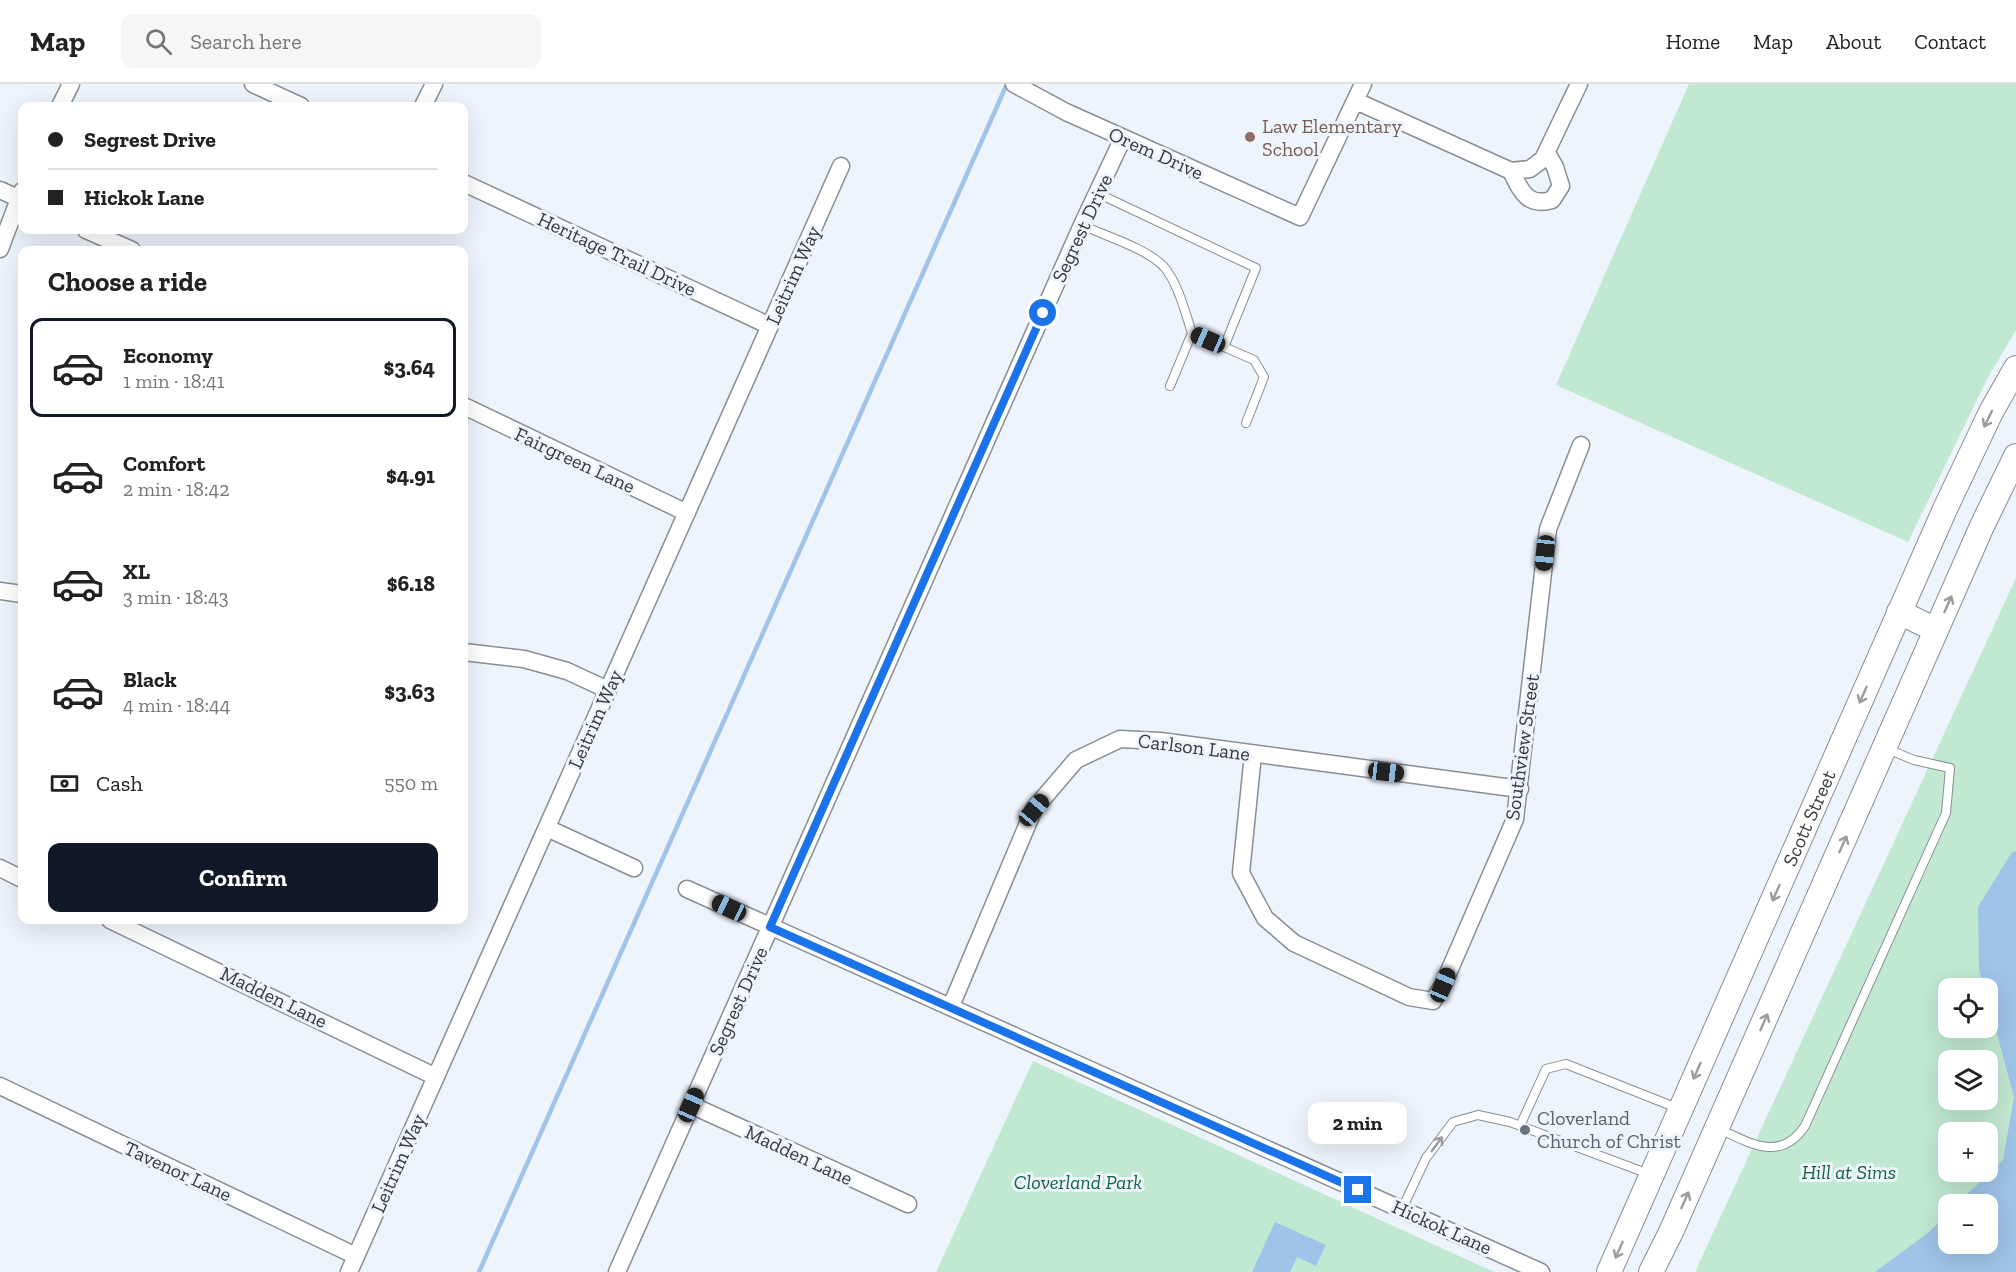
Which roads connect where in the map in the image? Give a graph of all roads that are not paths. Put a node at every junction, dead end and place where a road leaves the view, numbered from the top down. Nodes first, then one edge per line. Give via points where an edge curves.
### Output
1 (71, 84) edge
2 (253, 84) edge
3 (434, 84) edge
4 (1014, 84) edge
5 (1363, 84) edge
6 (1579, 84) edge
7 (1356, 101) junction
8 (62, 102) edge
9 (292, 102) edge
10 (425, 102) edge
11 (1123, 138) junction
12 (1547, 153) junction
13 (841, 166) dead end
14 (1511, 171) junction
15 (468, 185) edge
16 (0, 190) edge
17 (1097, 193) junction
18 (18, 196) edge
19 (18, 204) edge
20 (1082, 225) junction
21 (95, 234) edge
22 (123, 246) edge
23 (0, 249) edge
24 (770, 326) junction
25 (1192, 333) junction
26 (1224, 347) junction
27 (2016, 368) edge
28 (1170, 386) dead end
29 (468, 408) edge
30 (1246, 423) dead end
31 (1581, 445) dead end
32 (2016, 456) edge
33 (687, 513) junction
34 (0, 591) edge
35 (18, 593) edge
36 (1899, 612) junction
37 (1936, 630) junction
38 (468, 652) edge
39 (608, 690) junction
40 (1885, 748) junction
41 (1253, 754) junction
42 (1520, 789) junction
43 (546, 828) junction
44 (0, 868) edge
45 (634, 868) dead end
46 (18, 877) edge
47 (687, 889) dead end
48 (118, 924) edge
49 (770, 927) junction
50 (951, 1006) junction
51 (436, 1077) junction
52 (0, 1086) edge
53 (691, 1105) junction
54 (1681, 1109) junction
55 (1520, 1126) junction
56 (1717, 1128) junction
57 (1652, 1175) junction
58 (908, 1204) dead end
59 (1402, 1209) junction
60 (356, 1256) junction
61 (349, 1272) edge
62 (617, 1272) edge
63 (1541, 1272) edge
64 (1609, 1272) edge
65 (1651, 1272) edge

1 - 8 street
2 - 9 street
3 - 10 street
4 - 11 street, Orem Drive
5 - 7 street
6 - 12 street
7 - 11 street, Orem Drive via 1300,217
7 - 14 street
11 - 17 street, Segrest Drive
12 - 14 street via 1530,169
12 - 14 street via 1561,186 1552,200 1536,203 1527,199
13 - 24 street, Leitrim Way
15 - 24 street, Heritage Trail Drive
16 - 18 street
17 - 20 street, Segrest Drive
17 - 26 lane via 1256,268
19 - 23 street
20 - 25 lane via 1155,258 1179,295
20 - 49 street, Segrest Drive
21 - 22 street
24 - 33 street, Leitrim Way
25 - 26 lane
25 - 28 lane
26 - 30 lane via 1254,360 1264,377
27 -> 36 main road, Scott Street via 1991,412
29 - 33 street, Fairgreen Lane
31 - 42 street, Southview Street via 1548,529
37 -> 32 main road, Scott Street
33 - 39 street, Leitrim Way
34 - 35 street
36 - 37 main road
36 -> 54 main road, Scott Street
37 - 40 main road, Scott Street
38 - 39 street via 524,659 567,671
39 - 43 street, Leitrim Way
56 -> 40 main road, Scott Street
40 - 56 lane via 1950,768 1946,813 1797,1138 1780,1146 1759,1147
41 - 42 street, Carlson Lane
41 - 42 street, Southview Street via 1240,873 1264,918 1294,943 1409,997 1433,1001 1515,819
41 - 50 street, Carlson Lane via 1160,741 1120,740 1076,760 1034,810
43 - 45 street
43 - 51 street, Leitrim Way
44 - 46 street
47 - 49 street, Hickok Lane
48 - 51 street, Madden Lane
49 - 50 street, Hickok Lane
49 - 53 street, Segrest Drive
50 - 59 street, Hickok Lane
51 - 60 street, Leitrim Way
52 - 60 street, Tavenor Lane
53 - 58 street, Madden Lane
53 - 62 street, Segrest Drive
54 - 55 lane via 1566,1064 1546,1069
54 - 57 main road, Scott Street
55 - 57 lane
59 -> 55 lane via 1426,1158 1453,1122 1478,1115
65 -> 56 main road, Scott Street
57 -> 64 main road, Scott Street
59 - 63 street, Hickok Lane
60 - 61 street, Leitrim Way

